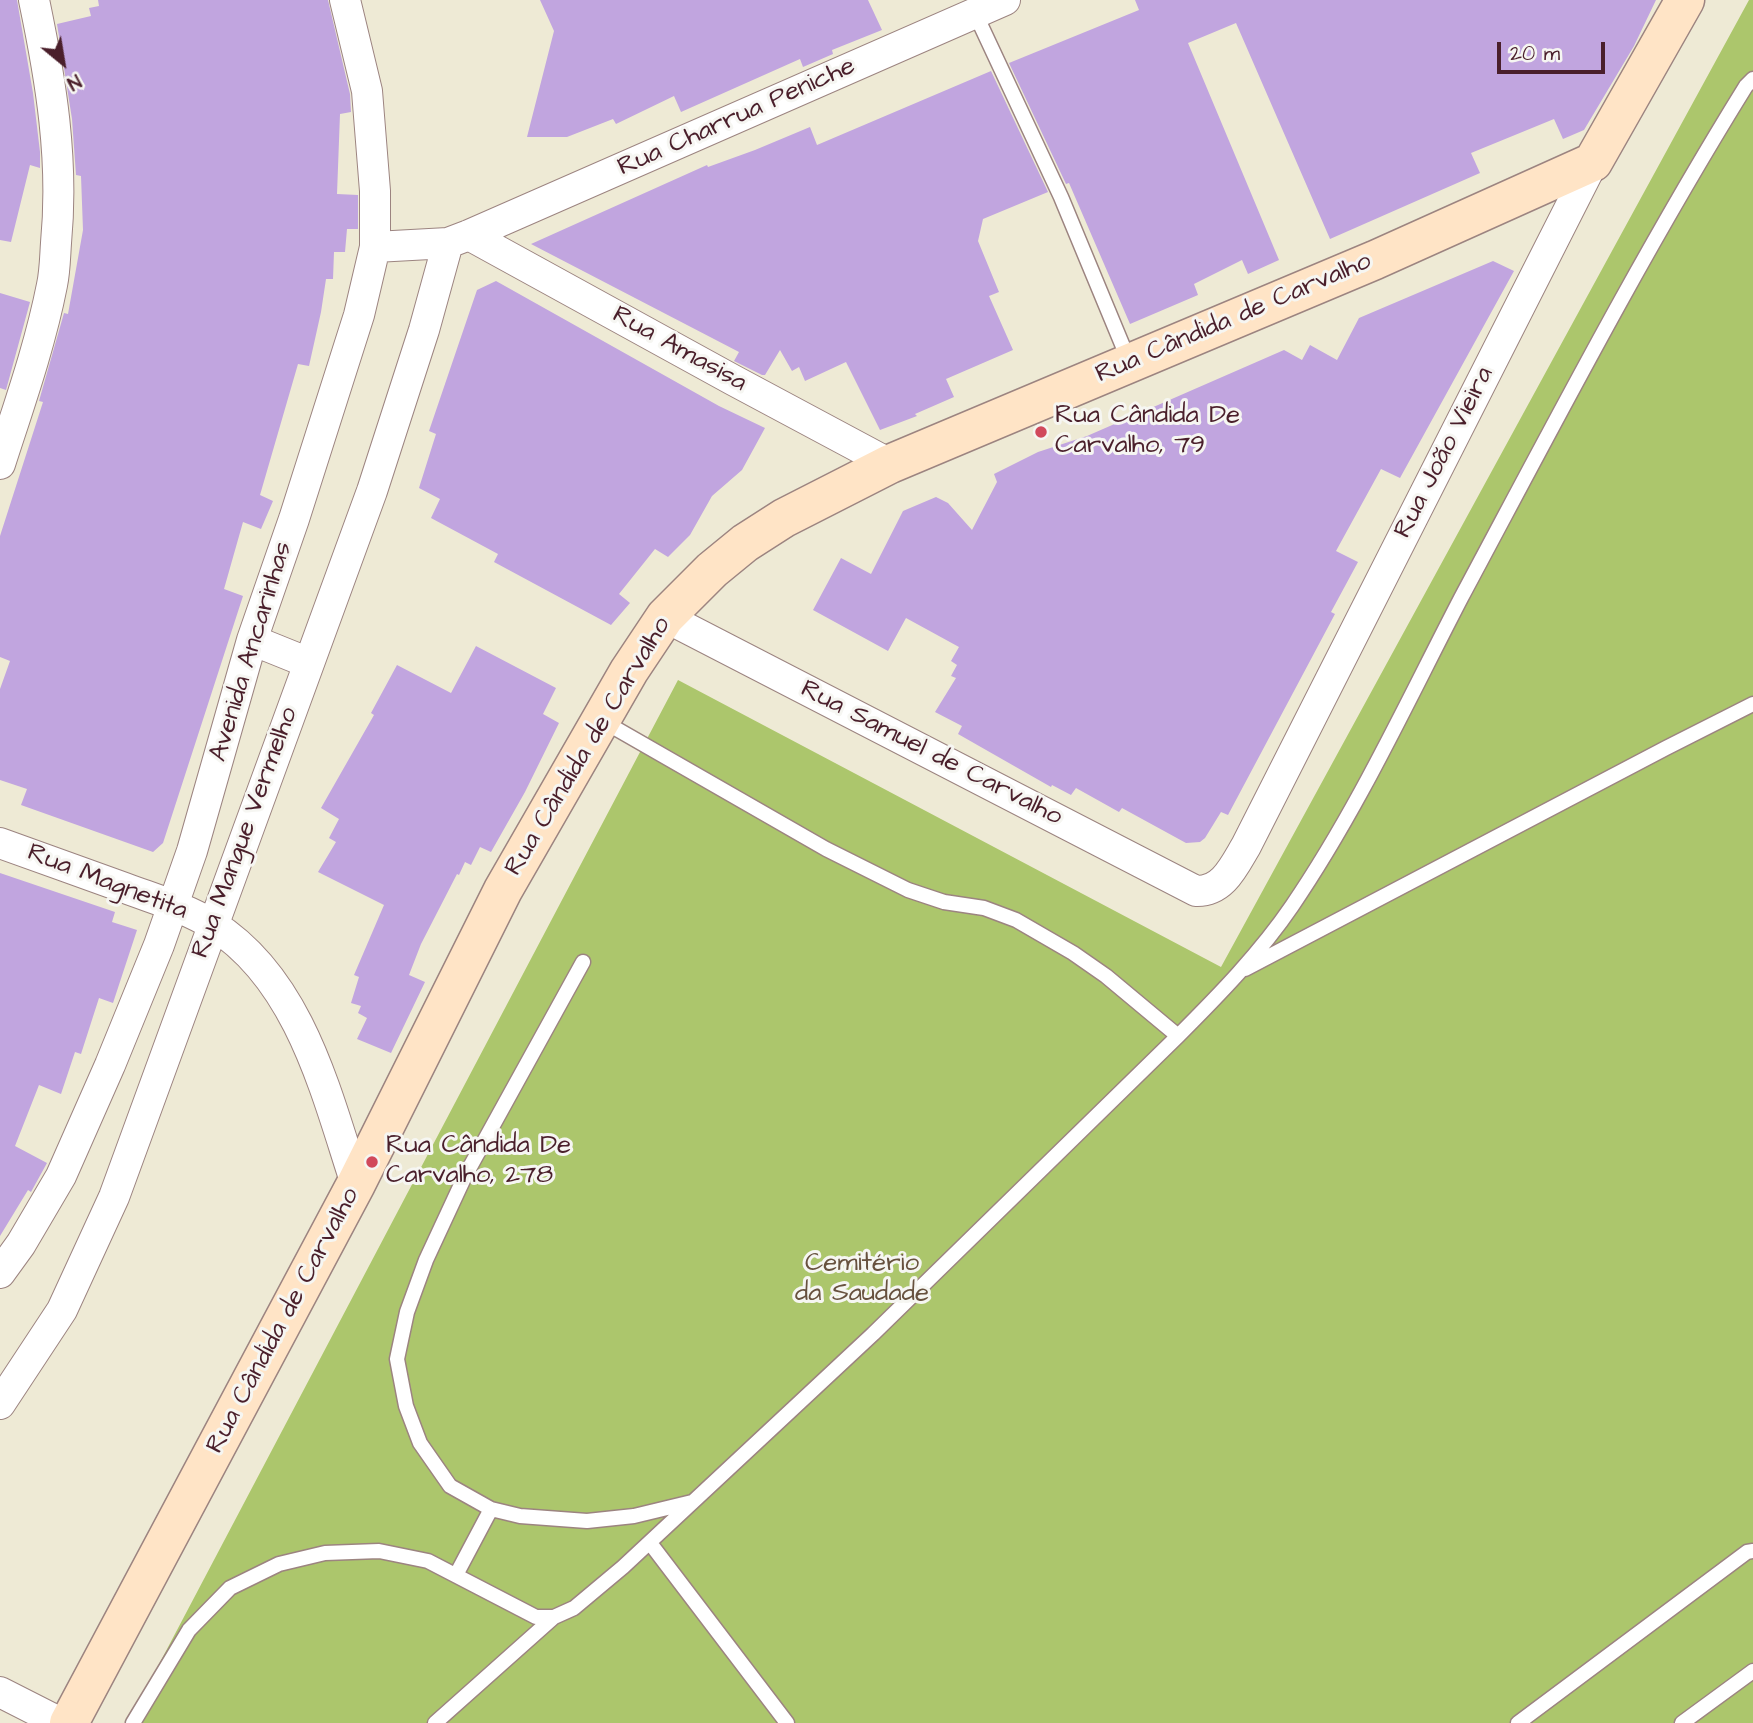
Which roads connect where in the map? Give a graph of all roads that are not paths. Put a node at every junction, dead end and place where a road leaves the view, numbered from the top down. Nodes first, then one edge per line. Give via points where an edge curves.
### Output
1 (34, 0) edge
2 (345, 0) edge
3 (1005, 0) edge
4 (1685, 0) edge
5 (975, 13) junction
6 (1753, 79) edge
7 (1593, 162) junction
8 (458, 239) junction
9 (375, 247) junction
10 (1130, 362) junction
11 (0, 464) edge
12 (890, 464) junction
13 (666, 617) junction
14 (252, 640) junction
15 (309, 663) junction
16 (1753, 705) edge
17 (601, 719) junction
18 (0, 843) edge
19 (1196, 891) joint
20 (173, 905) junction
21 (212, 925) junction
22 (583, 962) dead end
23 (1238, 973) junction
24 (1178, 1036) junction
25 (356, 1184) junction
26 (0, 1273) edge
27 (0, 1404) edge
28 (696, 1501) junction
29 (491, 1509) junction
30 (650, 1543) junction
31 (1753, 1551) edge
32 (456, 1576) junction
33 (554, 1617) junction
34 (1753, 1671) edge
35 (0, 1692) edge
36 (61, 1723) edge
37 (69, 1723) edge
38 (133, 1723) edge
39 (435, 1723) edge
40 (787, 1723) edge
41 (1518, 1723) edge
42 (1682, 1723) edge

1 - 11 street via 56,126 59,205 52,283
2 - 9 street, Avenida Ancarinhas via 371,123
3 - 5 street, Rua Charrua Peniche
4 - 7 street, Rua João Vieira
5 - 8 street, Rua Charrua Peniche
5 - 10 lane via 1061,197
6 - 23 lane via 1686,183 1571,391 1357,801 1291,908
7 - 10 street, Rua Cândida de Carvalho via 1375,260
7 - 19 street, Rua João Vieira via 1246,846 1226,879 1212,889
8 - 9 street
8 - 12 street, Rua Amasisa
8 - 15 street, Rua Mangue Vermelho
9 - 14 street, Avenida Ancarinhas via 359,315
10 - 12 street, Rua Cândida de Carvalho
12 - 13 street, Rua Cândida de Carvalho via 745,543
13 - 17 street, Rua Cândida de Carvalho
13 - 19 street, Rua Samuel de Carvalho
14 - 15 street
14 - 20 street, Avenida Ancarinhas
15 - 21 street, Rua Mangue Vermelho
16 - 23 lane
17 - 24 lane via 826,849 908,890 1016,920 1106,976
17 - 25 street, Rua Cândida de Carvalho via 503,890
18 - 20 street, Rua Magnetita
20 - 21 street, Rua Magnetita
20 - 26 street, Avenida Ancarinhas via 61,1176
21 - 25 street, Rua Magnetita via 247,952 290,1010 312,1056
21 - 27 street, Rua Mangue Vermelho via 114,1197 62,1310
22 - 29 lane via 465,1176 421,1273 397,1359 406,1406 420,1443 450,1486
23 - 24 lane
24 - 28 lane
25 - 37 street, Rua Cândida de Carvalho
28 - 29 lane via 634,1516 587,1521
28 - 30 lane
29 - 32 lane
30 - 33 lane via 574,1608
30 - 40 lane
31 - 41 lane
32 - 33 lane via 536,1618
32 - 38 lane via 428,1561 379,1551 325,1552 279,1564 230,1588 189,1630
33 - 39 lane
34 - 42 lane
35 - 36 street

